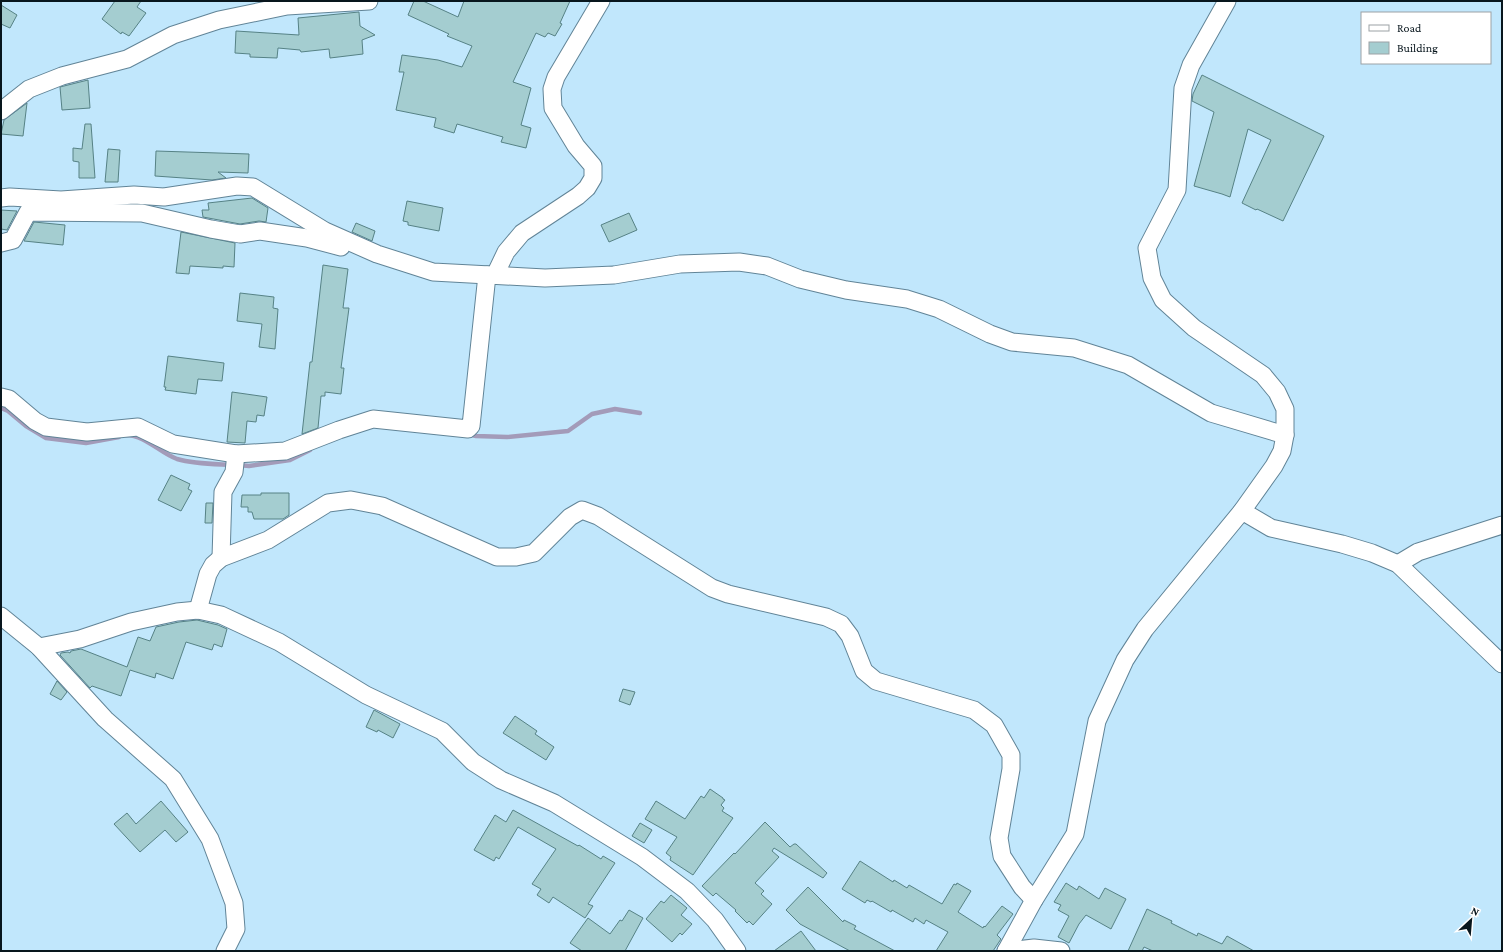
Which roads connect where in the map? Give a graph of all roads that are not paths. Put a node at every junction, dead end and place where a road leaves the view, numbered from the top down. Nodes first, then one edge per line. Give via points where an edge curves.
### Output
1 (369, 1) edge
2 (601, 1) edge
3 (1225, 1) edge
4 (1, 111) edge
5 (1, 198) edge
6 (1, 243) edge
7 (377, 254) junction
8 (491, 275) junction
9 (1, 397) edge
10 (1285, 435) junction
11 (235, 462) junction
12 (1242, 511) junction
13 (1502, 525) edge
14 (221, 558) junction
15 (1398, 564) junction
16 (198, 610) junction
17 (1, 616) edge
18 (39, 647) junction
19 (1502, 664) edge
20 (1034, 900) junction
21 (225, 951) edge
22 (737, 951) edge
23 (1006, 951) edge
24 (1061, 951) edge

1 - 4 street via 287,6 218,20 173,35 127,59 62,76 29,89
2 - 8 street via 556,77 552,89 553,108 576,146 593,166 593,178 578,196 522,233
3 - 10 street via 1191,65 1183,88 1177,190 1147,248 1152,278 1162,300 1194,328 1263,375 1277,392 1285,409
5 - 7 street via 61,200 134,195 164,197 237,186 253,187 325,231
6 - 7 street via 13,240 28,212 142,213 211,229 240,234 260,231 307,238 373,256
7 - 8 street via 433,272
8 - 10 street via 545,278 614,275 687,264 739,262 767,266 800,279 846,290 907,298 939,309 1012,342 1074,348 1128,365 1211,413
8 - 11 street via 471,426 468,428 373,419 285,451
9 - 11 street via 10,399 35,421 46,427 87,432 138,427 173,444
10 - 12 street via 1282,451 1274,466
11 - 14 street via 223,492
12 - 15 street via 1271,528 1365,551
12 - 20 street via 1145,629 1125,660 1096,721 1075,834
13 - 15 street via 1418,552
14 - 16 street via 208,574
14 - 20 street via 268,540 328,503 351,500 382,506 497,557 516,557 534,553 570,517 582,510 598,516 712,588 826,617 841,624 850,636 864,671 876,681 974,710 994,725 1011,755 1011,769 999,838 1002,856 1022,887
15 - 19 street
16 - 18 street via 131,622 80,639
16 - 22 street via 221,615 279,642 366,695 442,731 473,762 501,780 554,803 642,857 692,896 715,920
17 - 18 street
18 - 21 street via 105,719 173,779 210,839 234,903 236,929
20 - 23 street
23 - 24 street via 1034,948

